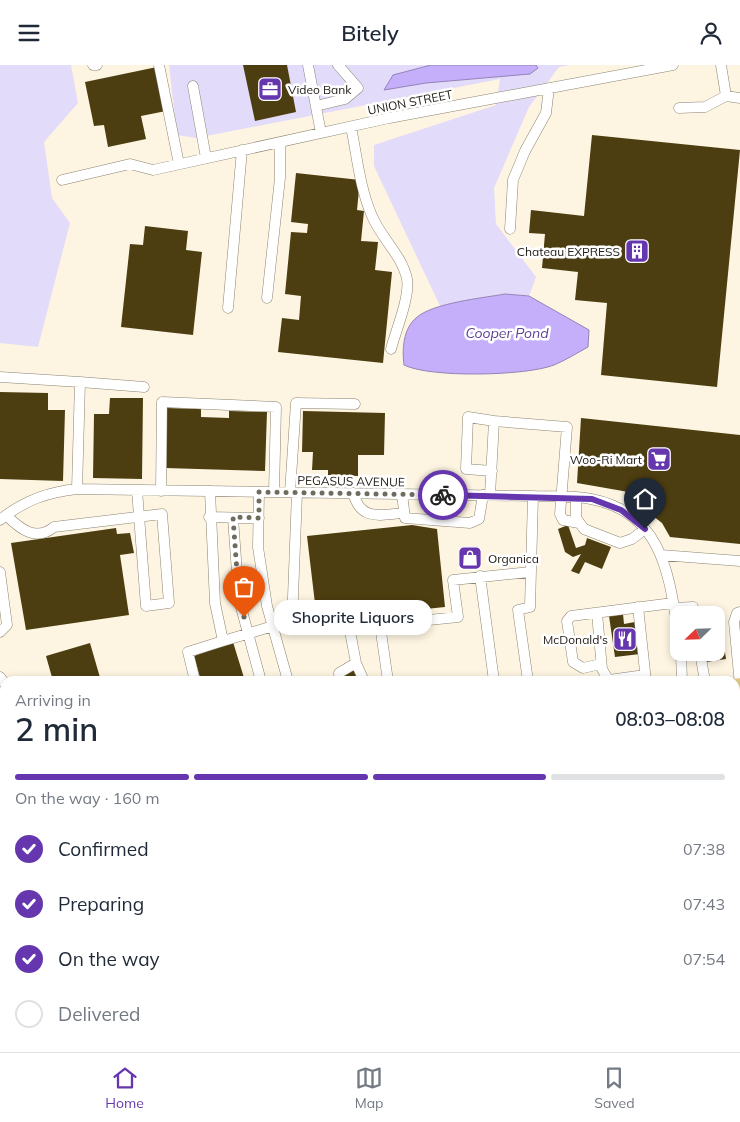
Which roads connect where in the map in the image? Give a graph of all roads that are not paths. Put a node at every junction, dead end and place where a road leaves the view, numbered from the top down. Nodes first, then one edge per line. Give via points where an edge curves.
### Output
1 (93, 65) edge
2 (97, 65) edge
3 (159, 65) edge
4 (308, 65) edge
5 (338, 65) edge
6 (673, 65) edge
7 (721, 65) edge
8 (193, 86) dead end
9 (549, 88) junction
10 (726, 97) junction
11 (740, 98) edge
12 (316, 105) junction
13 (679, 108) dead end
14 (351, 127) junction
15 (321, 133) junction
16 (280, 142) junction
17 (242, 151) junction
18 (206, 158) junction
19 (179, 164) junction
20 (62, 180) dead end
21 (510, 229) dead end
22 (267, 298) dead end
23 (228, 308) dead end
24 (391, 349) dead end
25 (0, 377) edge
26 (80, 382) junction
27 (144, 387) dead end
28 (355, 403) dead end
29 (494, 421) junction
30 (492, 471) junction
31 (77, 489) junction
32 (137, 490) junction
33 (161, 491) junction
34 (210, 491) junction
35 (259, 492) junction
36 (274, 492) junction
37 (294, 492) junction
38 (353, 493) junction
39 (402, 494) junction
40 (486, 495) junction
41 (533, 496) junction
42 (562, 497) junction
43 (576, 497) junction
44 (403, 513) junction
45 (139, 516) junction
46 (209, 517) junction
47 (233, 517) junction
48 (3, 518) edge
49 (259, 518) junction
50 (579, 523) junction
51 (645, 529) junction
52 (661, 555) junction
53 (740, 561) edge
54 (0, 572) edge
55 (530, 572) junction
56 (480, 576) junction
57 (674, 605) junction
58 (684, 606) edge
59 (638, 607) junction
60 (740, 612) edge
61 (597, 613) junction
62 (292, 623) junction
63 (380, 625) junction
64 (349, 626) junction
65 (272, 627) junction
66 (0, 632) edge
67 (248, 634) junction
68 (223, 641) junction
69 (681, 661) edge
70 (701, 661) edge
71 (356, 663) junction
72 (601, 664) junction
73 (194, 676) edge
74 (260, 676) edge
75 (287, 676) edge
76 (339, 676) edge
77 (362, 676) edge
78 (387, 676) edge
79 (493, 676) edge
80 (527, 676) edge
81 (607, 676) edge
82 (645, 676) edge
83 (682, 676) edge
84 (704, 676) edge
85 (739, 676) edge

1 - 2 street
3 - 19 street
4 - 12 street
5 - 12 street via 358,88 345,99
6 - 9 street, UNION STREET
7 - 10 street
8 - 18 street
9 - 14 street, UNION STREET
9 - 21 street via 546,113 513,180
10 - 11 street
10 - 13 street via 705,107
12 - 15 street
14 - 15 street, UNION STREET
14 - 24 street via 372,217 407,280 407,301
15 - 16 street, UNION STREET
16 - 17 street, UNION STREET
16 - 22 street via 280,178
17 - 18 street, UNION STREET
17 - 23 street
18 - 19 street, UNION STREET
19 - 20 street, UNION STREET via 153,170 130,165
25 - 26 street
26 - 27 street
26 - 31 street
28 - 37 street via 296,403
29 - 30 street
29 - 30 street via 468,417 466,469
29 - 42 street via 567,427
30 - 40 street
31 - 32 street, PEGASUS AVENUE
31 - 48 street, PEGASUS AVENUE via 41,496
32 - 33 street, PEGASUS AVENUE
32 - 45 street
33 - 34 street, PEGASUS AVENUE
33 - 36 street via 162,402 276,407
34 - 35 street, PEGASUS AVENUE
34 - 46 street
35 - 36 street, PEGASUS AVENUE
35 - 49 street
36 - 37 street, PEGASUS AVENUE
37 - 38 street, PEGASUS AVENUE
37 - 62 street
38 - 39 street, PEGASUS AVENUE
38 - 44 street via 356,505 365,513
39 - 40 street, PEGASUS AVENUE
39 - 44 street
40 - 41 street, PEGASUS AVENUE
40 - 44 street via 479,519 470,523 415,521 405,519
41 - 42 street, PEGASUS AVENUE
41 - 55 street
42 - 43 street, PEGASUS AVENUE
42 - 50 street via 561,518
43 - 50 street
43 - 51 street, PEGASUS AVENUE via 614,507
45 - 45 street via 146,606 168,603 162,515
45 - 48 street via 54,527 37,535
46 - 47 street
46 - 68 street via 214,603
47 - 49 street
47 - 67 street via 239,600
49 - 65 street via 258,547
50 - 51 street via 584,529 620,543
51 - 52 street, PEGASUS AVENUE
52 - 53 street
52 - 57 street, PEGASUS AVENUE via 670,579
54 - 66 street via 6,625
55 - 56 street
55 - 80 street via 530,607 518,610
56 - 63 street via 454,580 458,617
56 - 79 street
57 - 58 street
57 - 59 street
59 - 61 street
59 - 82 street
60 - 85 street via 734,622
61 - 72 street
61 - 72 street via 572,616 568,621 573,662 582,668
62 - 64 street via 319,619
62 - 65 street
63 - 64 street
63 - 78 street
64 - 71 street
65 - 67 street
65 - 75 street
67 - 68 street
67 - 74 street
68 - 73 street via 188,652
69 - 83 street
70 - 84 street
71 - 76 street via 339,673
71 - 77 street
72 - 81 street

